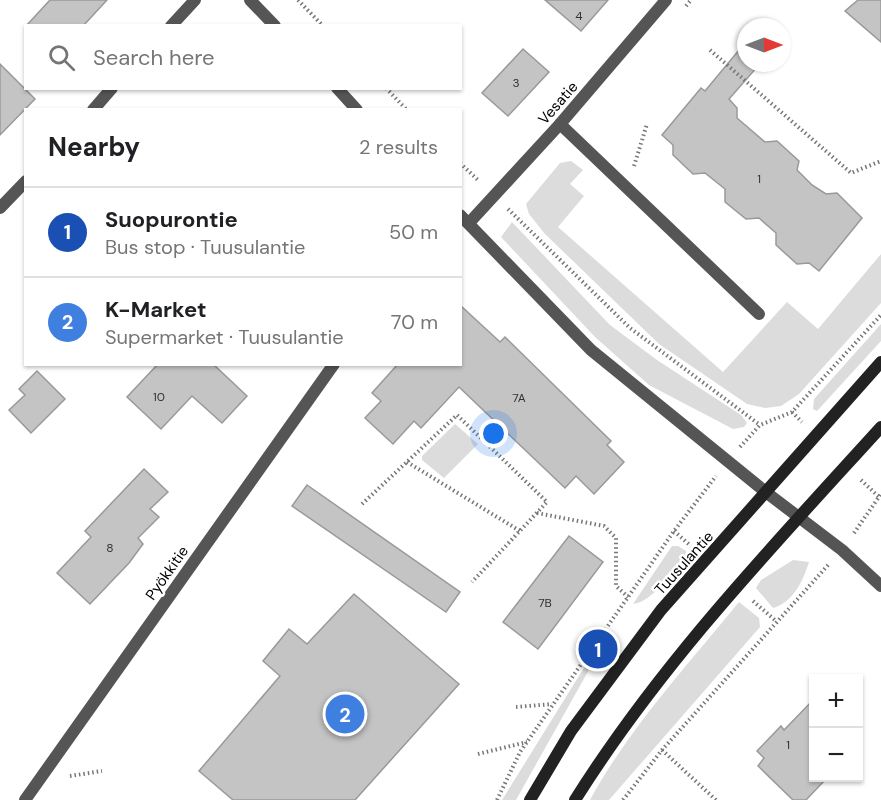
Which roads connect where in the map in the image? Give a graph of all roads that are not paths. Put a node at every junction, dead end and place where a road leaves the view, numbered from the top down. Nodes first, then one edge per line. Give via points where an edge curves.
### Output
1 (195, 0) edge
2 (250, 0) edge
3 (666, 0) edge
4 (173, 24) edge
5 (273, 24) edge
6 (110, 90) edge
7 (339, 90) edge
8 (95, 108) edge
9 (355, 108) edge
10 (560, 124) junction
11 (24, 183) edge
12 (0, 208) edge
13 (465, 219) edge
14 (759, 314) dead end
15 (881, 362) edge
16 (333, 366) edge
17 (881, 427) edge
18 (767, 493) junction
19 (800, 518) junction
20 (881, 586) edge
21 (25, 800) edge
22 (530, 800) edge
23 (575, 800) edge

1 - 4 street
2 - 5 street
3 - 10 street, Vesatie
6 - 8 street
7 - 9 street
10 - 13 street, Vesatie via 495,197
10 - 14 street
11 - 12 street
13 - 18 street via 591,350
15 - 18 main road, Tuusulantie
16 - 21 street, Pyökkitie
17 - 19 main road
18 - 19 street
18 - 22 main road, Tuusulantie via 661,610 622,660 571,731
19 - 20 street
19 - 23 main road via 692,637 605,752

